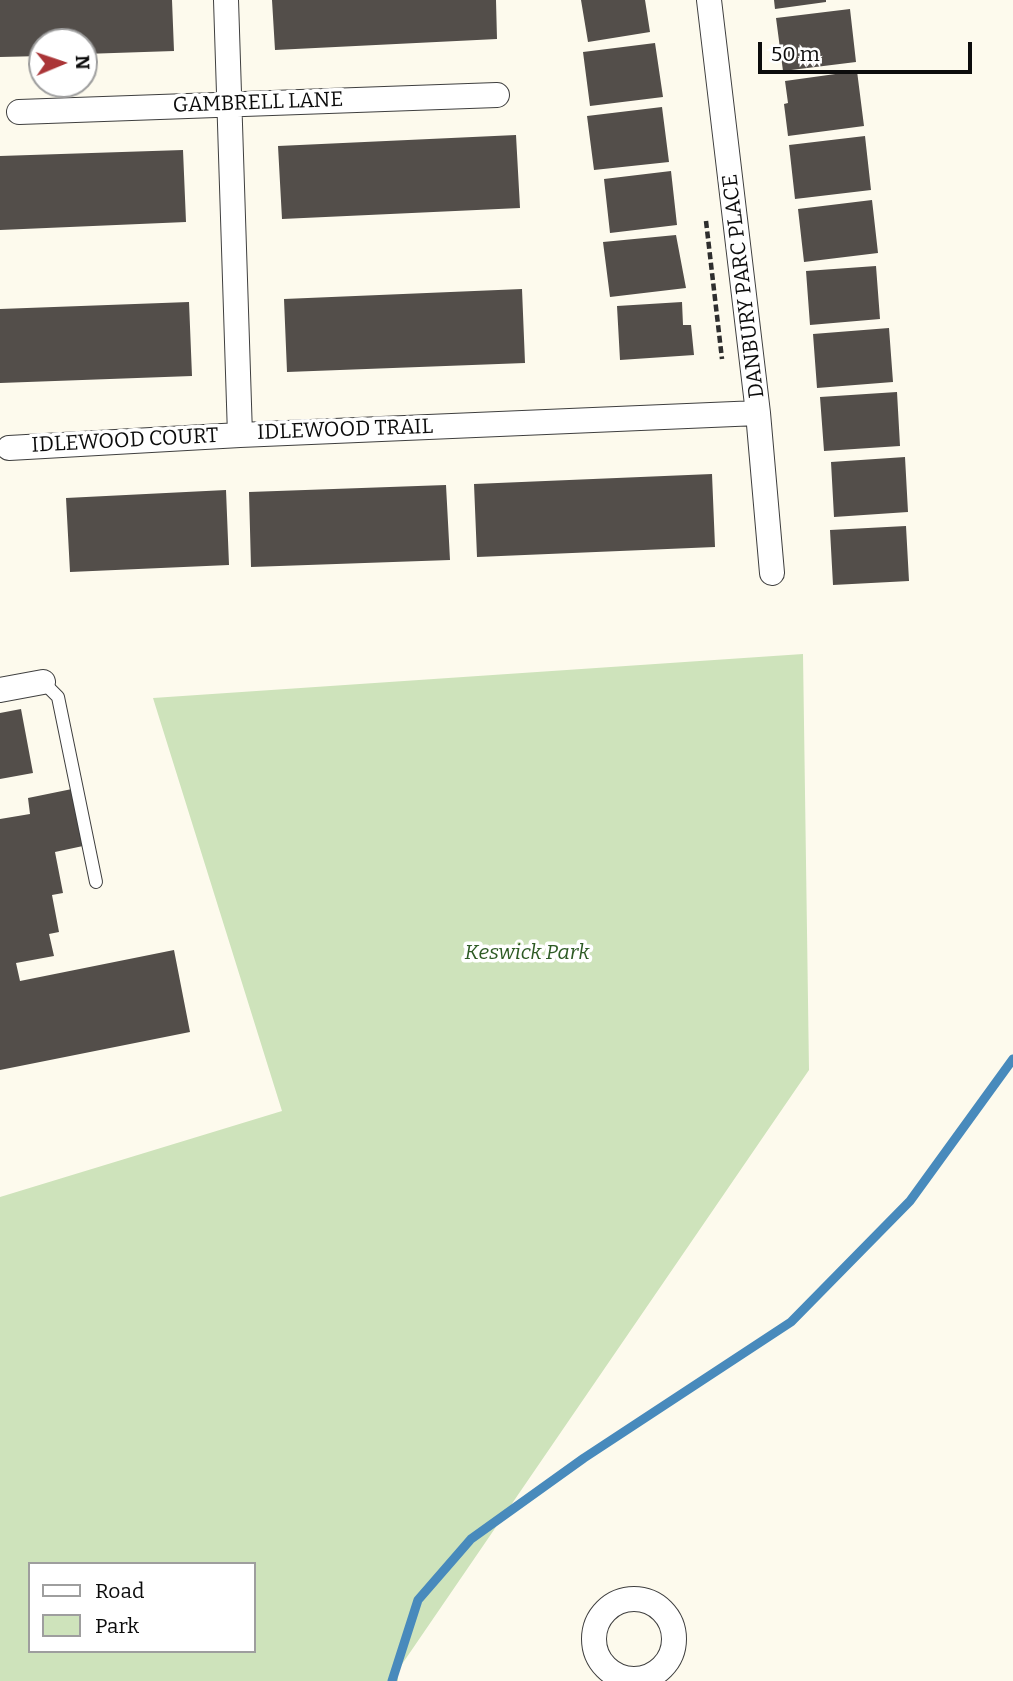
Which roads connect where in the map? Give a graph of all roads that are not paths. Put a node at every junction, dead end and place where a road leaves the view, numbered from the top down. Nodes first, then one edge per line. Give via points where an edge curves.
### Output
1 (226, 0) edge
2 (709, 0) edge
3 (497, 95) dead end
4 (230, 104) junction
5 (19, 112) dead end
6 (758, 413) junction
7 (240, 435) junction
8 (9, 448) dead end
9 (772, 573) dead end
10 (43, 682) joint
11 (0, 690) edge
12 (96, 882) dead end

1 - 4 street, IDLEWOOD TRAIL
2 - 6 street, DANBURY PARC PLACE
3 - 4 street, GAMBRELL LANE
4 - 5 street, GAMBRELL LANE
4 - 7 street, IDLEWOOD TRAIL
6 - 7 street, IDLEWOOD TRAIL
6 - 9 street, DANBURY PARC PLACE
7 - 8 street, IDLEWOOD COURT
10 - 11 street
10 - 12 lane via 58,697

